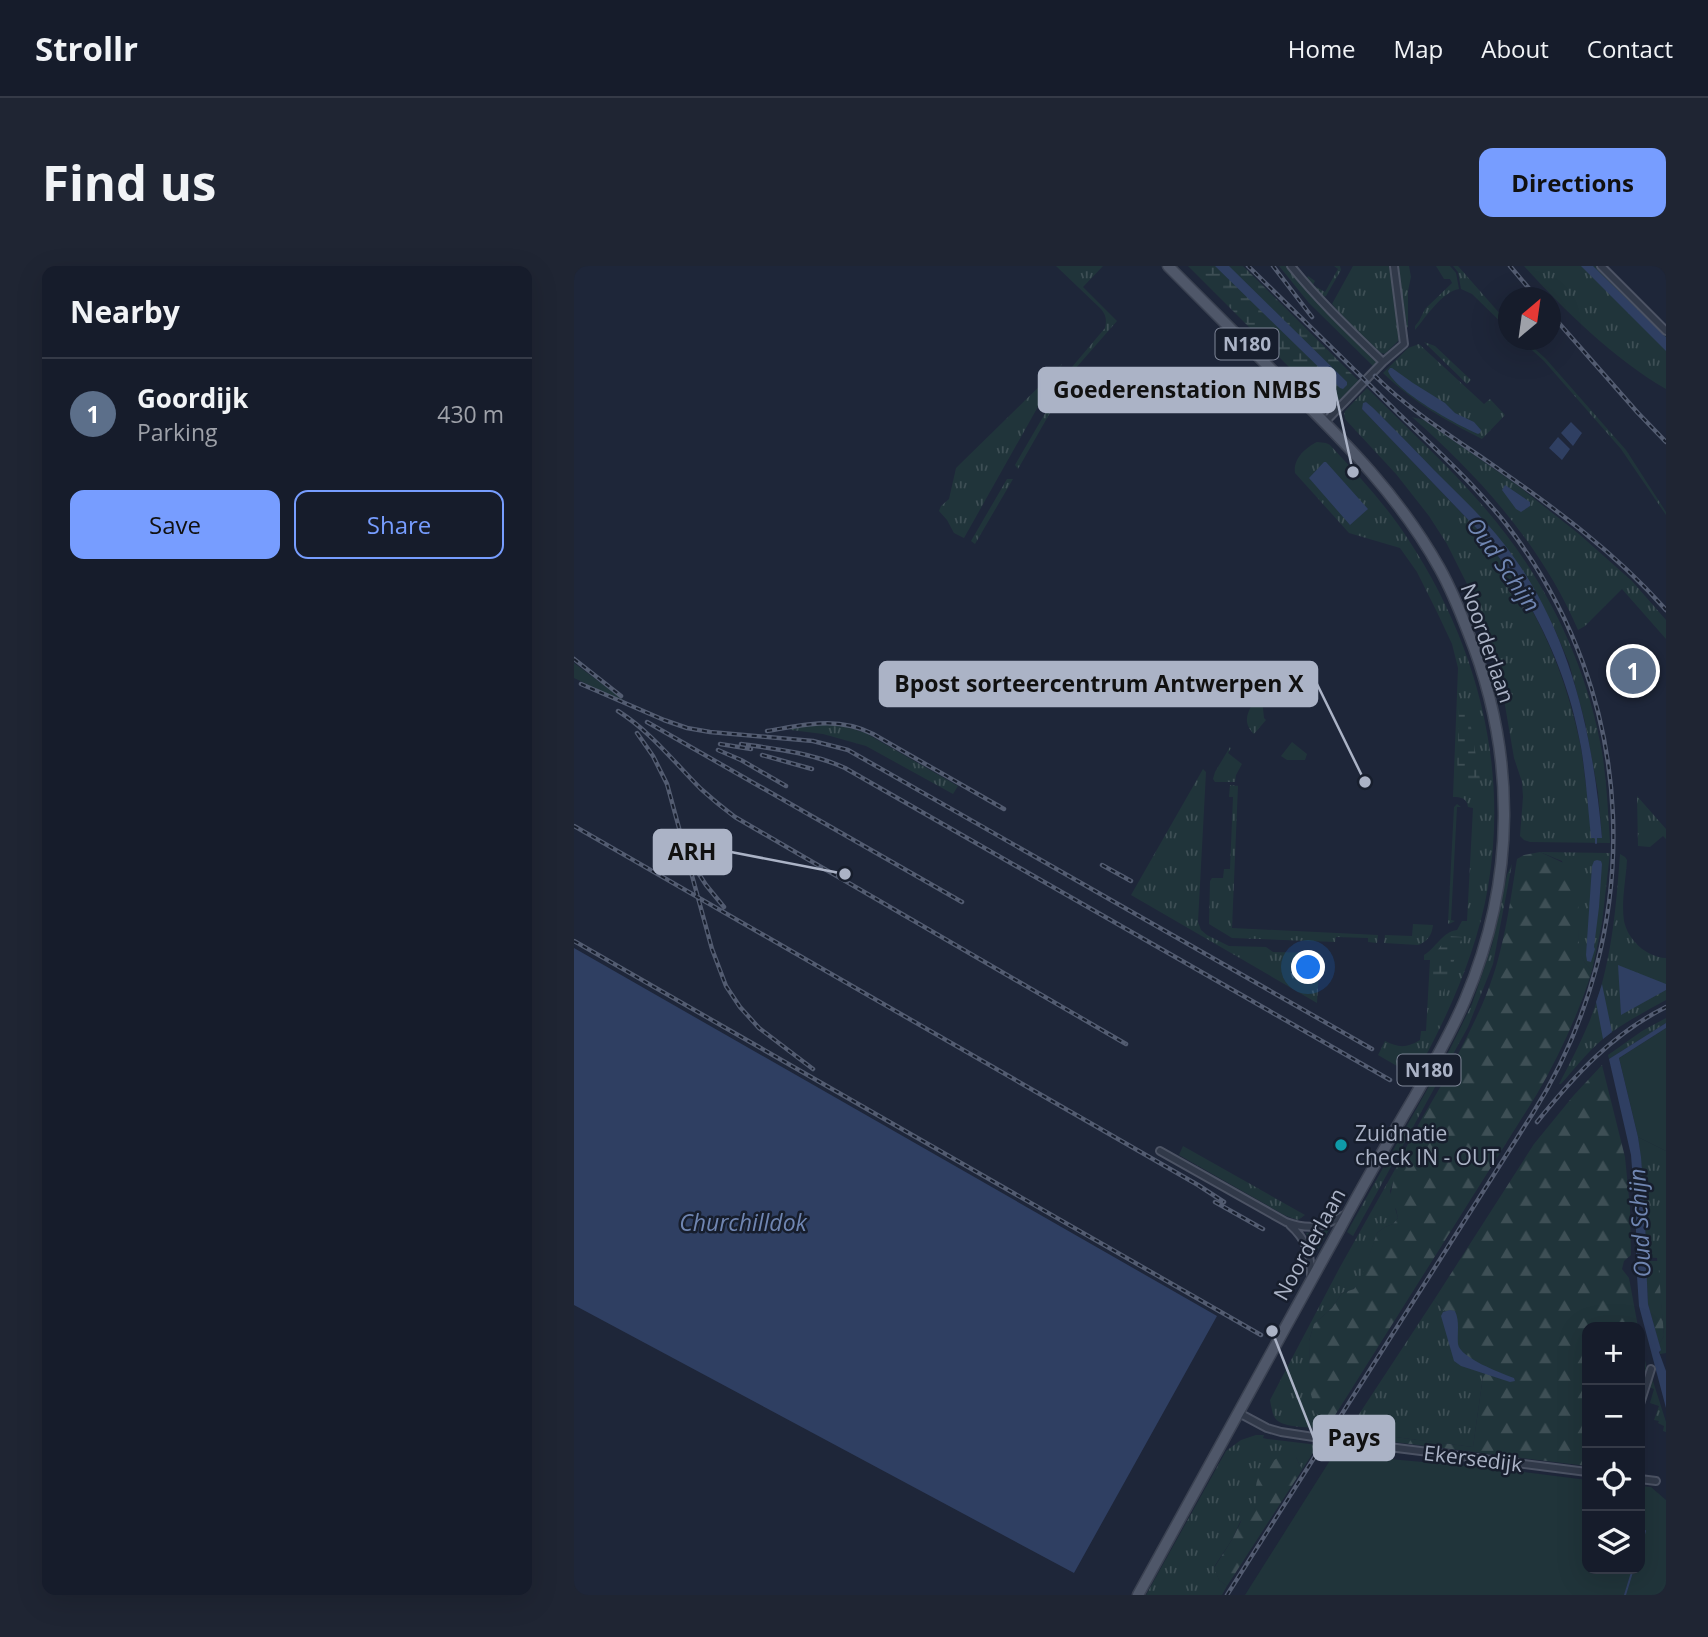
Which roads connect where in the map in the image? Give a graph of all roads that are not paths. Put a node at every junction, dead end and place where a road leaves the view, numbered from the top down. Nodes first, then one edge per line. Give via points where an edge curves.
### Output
1 (1168, 266) edge
2 (1292, 266) edge
3 (1394, 266) edge
4 (1601, 266) edge
5 (1666, 331) edge
6 (1383, 362) junction
7 (1325, 422) junction
8 (1160, 1151) dead end
9 (1348, 1213) junction
10 (1286, 1222) junction
11 (1311, 1279) junction
12 (1651, 1369) dead end
13 (1645, 1388) edge
14 (1239, 1413) junction
15 (1582, 1471) edge
16 (1645, 1480) edge
17 (1656, 1481) dead end
18 (1138, 1595) edge

1 - 7 main road, Noorderlaan / N180
2 - 6 street via 1335,317
3 - 6 street via 1404,344
4 - 5 street
6 - 7 street
7 - 9 main road, Noorderlaan / N180 via 1398,504 1458,607 1488,688 1504,810 1497,897 1477,971 1448,1037
8 - 10 street
9 - 10 street via 1310,1228
9 - 11 main road, Noorderlaan / N180
10 - 11 street via 1309,1250
11 - 14 main road, Noorderlaan / N180
12 - 13 street
14 - 15 street, Ekersedijk via 1281,1432
14 - 18 main road, Noorderlaan / N180
16 - 17 street

